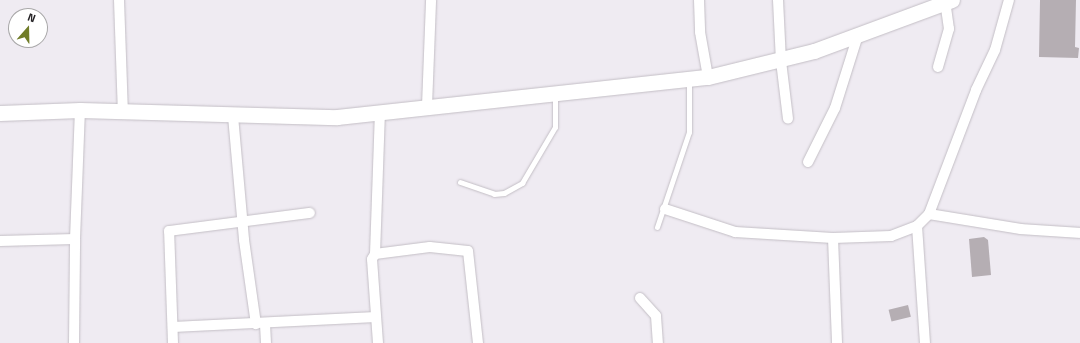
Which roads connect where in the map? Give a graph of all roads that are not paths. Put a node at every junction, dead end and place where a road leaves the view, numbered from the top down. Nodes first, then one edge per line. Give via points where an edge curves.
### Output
1 (119, 0) edge
2 (432, 0) edge
3 (699, 0) edge
4 (778, 0) edge
5 (1009, 0) edge
6 (949, 1) edge
7 (858, 35) junction
8 (780, 61) junction
9 (938, 67) dead end
10 (708, 77) junction
11 (689, 79) junction
12 (555, 93) junction
13 (427, 106) junction
14 (80, 110) junction
15 (123, 112) junction
16 (0, 113) edge
17 (380, 114) junction
18 (233, 116) junction
19 (788, 119) dead end
20 (808, 162) dead end
21 (460, 182) dead end
22 (665, 209) junction
23 (310, 213) dead end
24 (929, 214) junction
25 (242, 222) junction
26 (658, 226) dead end
27 (916, 226) junction
28 (1080, 232) edge
29 (833, 238) junction
30 (75, 239) junction
31 (0, 241) edge
32 (375, 254) junction
33 (640, 298) dead end
34 (376, 317) junction
35 (261, 324) junction
36 (174, 327) junction
37 (74, 343) edge
38 (173, 343) edge
39 (266, 343) edge
40 (378, 343) edge
41 (478, 343) edge
42 (658, 343) edge
43 (837, 343) edge
44 (925, 343) edge

1 - 15 street
2 - 13 street
3 - 10 street via 700,32
4 - 8 street
5 - 24 street via 995,50 976,90
6 - 7 street
6 - 9 street via 950,29
7 - 8 street
7 - 20 street via 835,108
8 - 10 street
8 - 19 street
10 - 11 street
11 - 12 street
11 - 22 lane via 689,132
12 - 13 street
12 - 21 lane via 555,127 522,183 504,193 494,194
13 - 17 street
14 - 15 street
14 - 16 street
14 - 30 street
15 - 18 street
17 - 18 street via 337,117
17 - 32 street
18 - 25 street
22 - 26 lane
22 - 29 street via 735,232
23 - 25 street
24 - 27 street
24 - 28 street via 1021,229
25 - 35 street
25 - 36 street via 169,232
27 - 29 street via 891,236
27 - 44 street
29 - 43 street
30 - 31 street
30 - 37 street
32 - 34 street via 372,260
32 - 41 street via 430,247 468,251
33 - 42 street via 656,316
34 - 35 street
34 - 40 street
35 - 36 street
35 - 39 street
36 - 38 street

